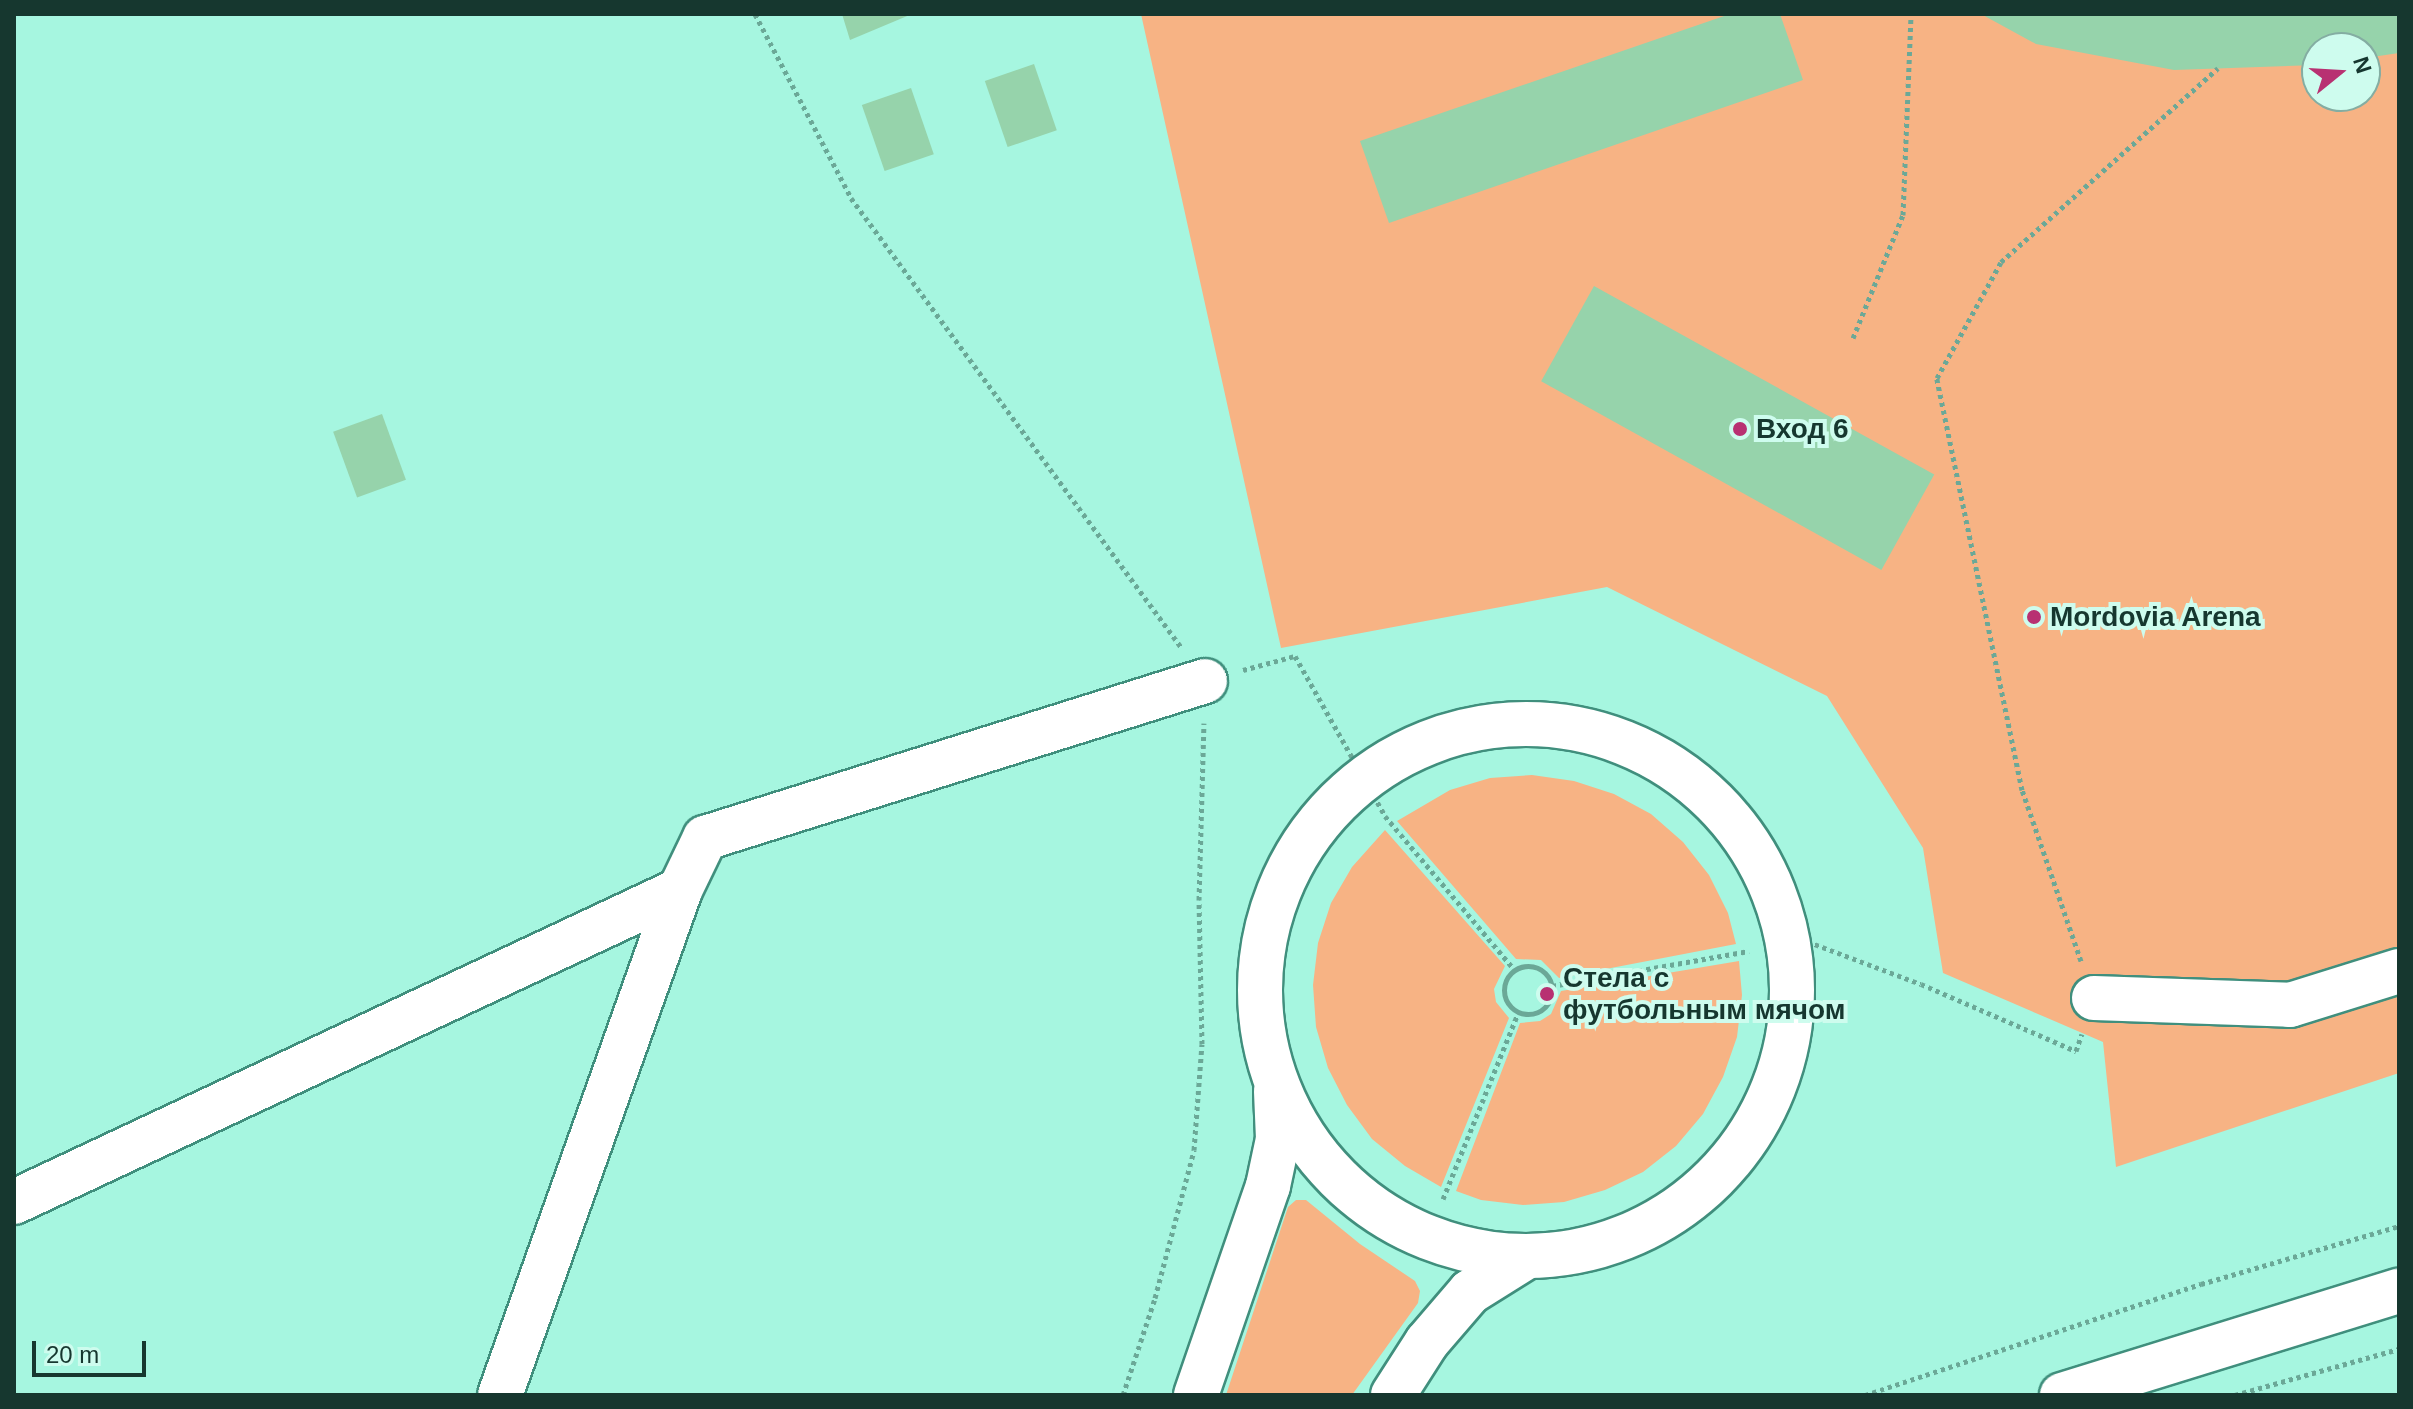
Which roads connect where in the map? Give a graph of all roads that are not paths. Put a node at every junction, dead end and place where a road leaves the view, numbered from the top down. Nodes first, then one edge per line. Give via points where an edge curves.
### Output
1 (1205, 681) road end
2 (680, 890) junction
3 (2399, 971) edge
4 (2094, 998) road end
5 (1276, 1081) junction
6 (14, 1202) edge
7 (1526, 1257) junction
8 (2399, 1291) edge
9 (500, 1395) edge
10 (1196, 1395) edge
11 (1393, 1395) edge
12 (2062, 1395) edge

1 - 2 street via 705,838
2 - 6 street
2 - 9 street
3 - 4 street via 2290,1005
5 - 7 street via 1295,1123 1355,1194 1435,1240
5 - 7 street via 1264,1036 1260,984 1267,932 1282,882 1308,836 1364,779 1430,741 1480,727 1532,723 1584,730 1633,746 1679,772 1718,806 1750,847 1774,893 1767,942 1792,996 1786,1048 1770,1098 1744,1143 1710,1183 1669,1215 1622,1239 1572,1253
5 - 10 street via 1278,1139 1268,1186
7 - 11 street via 1470,1292 1427,1342
8 - 12 street

